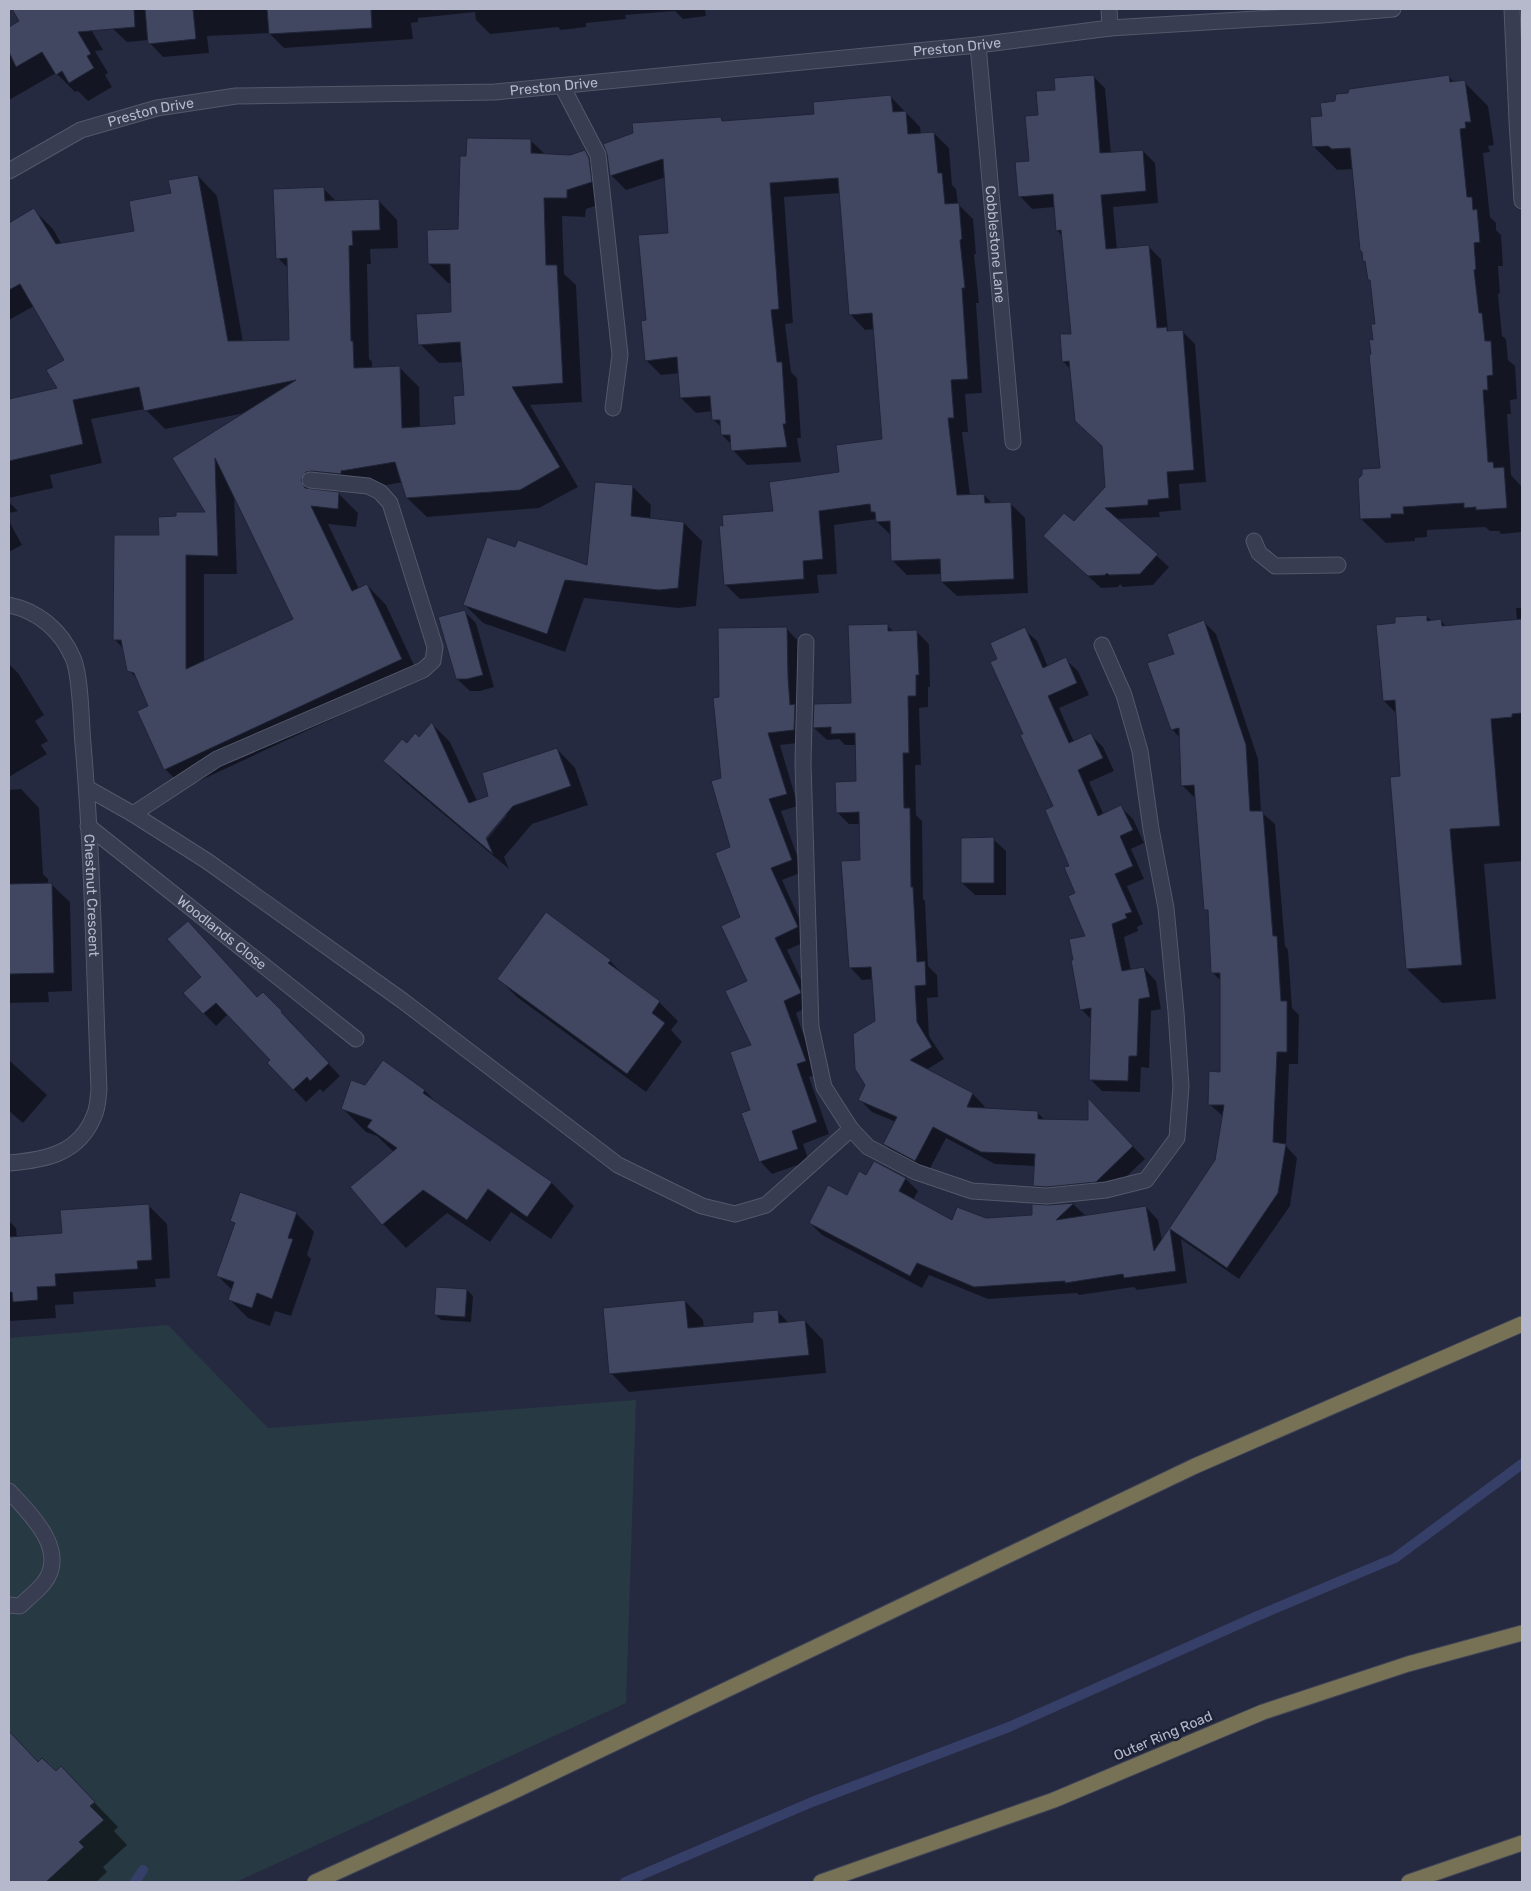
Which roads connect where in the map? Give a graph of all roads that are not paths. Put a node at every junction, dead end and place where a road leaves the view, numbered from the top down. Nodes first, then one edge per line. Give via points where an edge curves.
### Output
1 (1109, 9) edge
2 (1393, 9) edge
3 (1512, 9) edge
4 (1110, 28) junction
5 (978, 45) junction
6 (562, 86) junction
7 (9, 171) edge
8 (1522, 201) edge
9 (613, 408) dead end
10 (1013, 442) dead end
11 (310, 480) dead end
12 (1254, 541) dead end
13 (1338, 565) dead end
14 (9, 604) edge
15 (806, 642) dead end
16 (1102, 644) dead end
17 (87, 788) junction
18 (133, 814) junction
19 (88, 826) junction
20 (356, 1039) dead end
21 (851, 1129) junction
22 (9, 1163) edge
23 (1522, 1324) edge
24 (9, 1491) edge
25 (9, 1605) edge
26 (1522, 1633) edge
27 (1522, 1843) edge
28 (315, 1882) edge
29 (821, 1882) edge
30 (1409, 1882) edge

1 - 4 street
2 - 4 street, Preston Drive
3 - 8 street
4 - 5 street, Preston Drive
5 - 6 street, Preston Drive
5 - 10 street, Cobblestone Lane
6 - 7 street, Preston Drive via 495,92 236,96 157,108 81,130
6 - 9 street via 598,155 620,355
11 - 18 street via 368,486 380,492 390,503 435,647 433,661 423,670 217,759
12 - 13 street via 1259,553 1275,566
14 - 17 street, Chestnut Crescent via 47,621 74,659
15 - 21 street via 802,762 811,1027 824,1087
16 - 21 street via 1124,695 1140,751 1166,908 1181,1086 1177,1138 1146,1180 1106,1190 1046,1196 972,1191 916,1172 868,1147
17 - 18 street
17 - 19 street, Chestnut Crescent
18 - 21 street via 207,861 403,1001 618,1165 702,1206 735,1214 766,1205
19 - 20 street, Woodlands Close
19 - 22 street, Chestnut Crescent via 99,1089 95,1114 88,1129 66,1150 51,1157
23 - 28 highway via 1195,1466 508,1794
24 - 25 street via 44,1532 52,1553 50,1570 43,1584 20,1606
26 - 29 highway, Outer Ring Road via 1408,1664 1263,1712 1054,1800
27 - 30 highway

